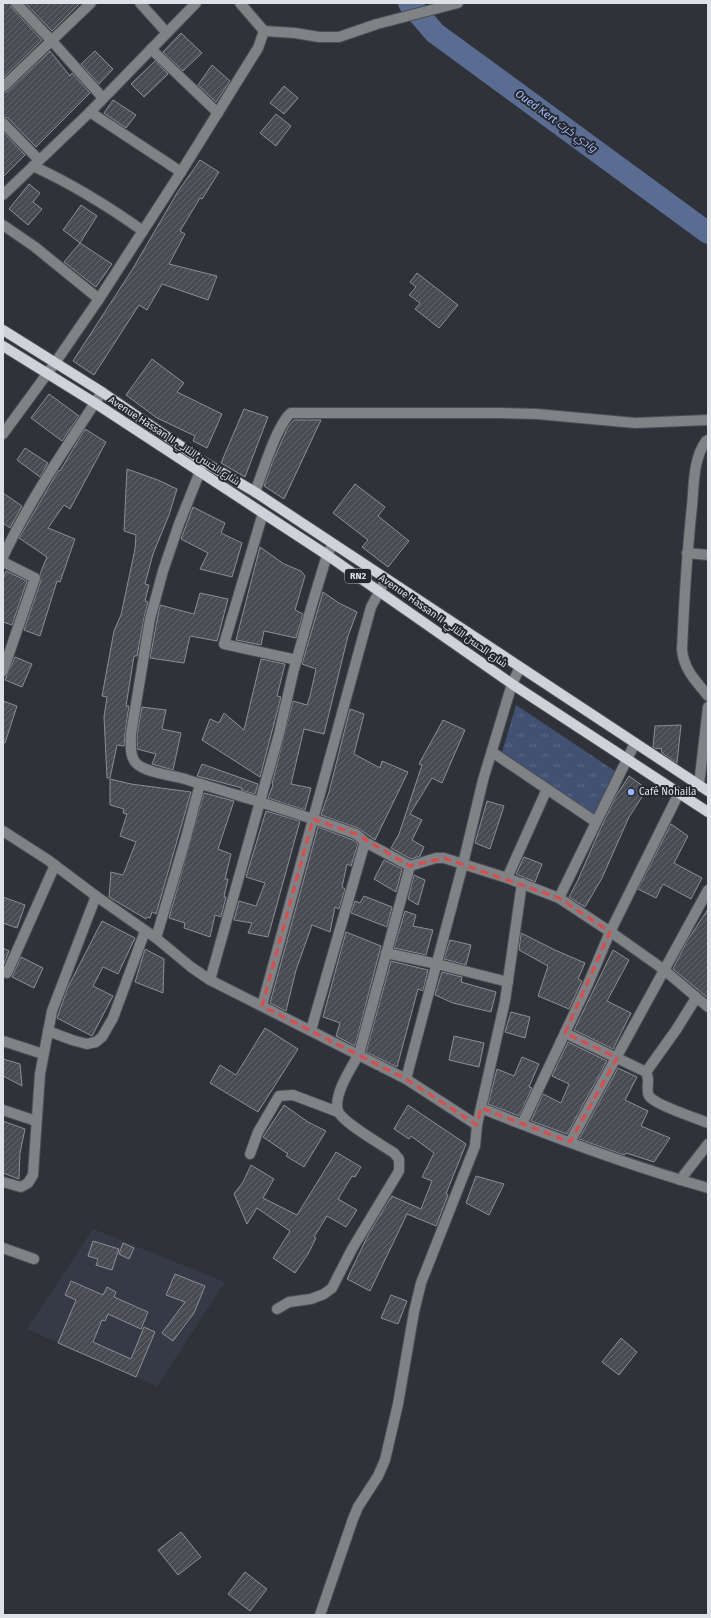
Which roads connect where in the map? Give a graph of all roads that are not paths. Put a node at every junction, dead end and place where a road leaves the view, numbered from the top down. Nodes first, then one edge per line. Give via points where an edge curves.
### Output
1 (16, 3) edge
2 (91, 3) edge
3 (140, 3) edge
4 (196, 3) edge
5 (240, 3) edge
6 (458, 3) edge
7 (264, 31) junction
8 (167, 33) junction
9 (51, 40) junction
10 (151, 49) junction
11 (3, 87) edge
12 (103, 98) junction
13 (90, 112) junction
14 (218, 113) junction
15 (3, 123) edge
16 (36, 163) junction
17 (181, 172) junction
18 (3, 195) edge
19 (3, 225) edge
20 (142, 231) junction
21 (99, 299) junction
22 (3, 330) edge
23 (3, 346) edge
24 (56, 364) junction
25 (47, 374) junction
26 (102, 392) junction
27 (95, 403) junction
28 (708, 420) edge
29 (3, 434) edge
30 (708, 440) edge
31 (204, 462) junction
32 (198, 472) junction
33 (255, 492) junction
34 (263, 513) junction
35 (333, 544) junction
36 (687, 553) junction
37 (328, 555) junction
38 (708, 555) edge
39 (3, 557) edge
40 (3, 562) edge
41 (386, 579) junction
42 (380, 591) junction
43 (297, 660) junction
44 (520, 667) junction
45 (3, 671) edge
46 (512, 684) junction
47 (708, 696) edge
48 (708, 707) edge
49 (635, 743) junction
50 (492, 752) junction
51 (627, 759) junction
52 (200, 784) junction
53 (699, 785) junction
54 (547, 789) junction
55 (708, 791) edge
56 (679, 793) junction
57 (260, 803) junction
58 (708, 812) edge
59 (313, 820) junction
60 (596, 822) junction
61 (3, 831) edge
62 (365, 842) junction
63 (463, 864) junction
64 (55, 865) junction
65 (410, 866) junction
66 (507, 878) junction
67 (522, 884) junction
68 (708, 890) edge
69 (96, 896) junction
70 (559, 898) junction
71 (145, 931) junction
72 (610, 932) junction
73 (156, 938) junction
74 (386, 953) junction
75 (436, 964) junction
76 (663, 969) junction
77 (7, 974) dead end
78 (210, 980) junction
79 (508, 982) junction
80 (696, 998) junction
81 (262, 1006) junction
82 (708, 1007) edge
83 (48, 1030) junction
84 (311, 1030) junction
85 (565, 1034) junction
86 (3, 1041) edge
87 (43, 1054) junction
88 (359, 1054) junction
89 (617, 1058) junction
90 (646, 1072) junction
91 (406, 1079) junction
92 (481, 1108) junction
93 (3, 1110) edge
94 (338, 1112) junction
95 (36, 1121) junction
96 (708, 1123) edge
97 (522, 1124) junction
98 (477, 1125) junction
99 (570, 1142) junction
100 (708, 1144) edge
101 (250, 1154) dead end
102 (680, 1180) junction
103 (3, 1182) edge
104 (708, 1188) edge
105 (3, 1248) edge
106 (34, 1259) dead end
107 (277, 1309) dead end
108 (320, 1615) edge

1 - 9 street
2 - 9 street
3 - 8 street
4 - 8 street
5 - 7 street
6 - 7 street via 339,37 324,38
7 - 14 street via 258,48
8 - 10 street
9 - 11 street
9 - 12 street
10 - 12 street
10 - 14 street
12 - 13 street
13 - 16 street
13 - 17 street
14 - 17 street
15 - 16 street
16 - 18 street
16 - 20 street via 113,210
17 - 20 street
19 - 21 street via 35,247
20 - 21 street
21 - 24 street
22 - 24 main road, Avenue Hassan II شارع الحسن الثاني / RN2
23 - 25 main road, Avenue Hassan II شارع الحسن الثاني / RN2
24 - 25 street
24 - 26 main road, Avenue Hassan II شارع الحسن الثاني / RN2
25 - 27 main road, Avenue Hassan II شارع الحسن الثاني / RN2
25 - 29 street
26 - 27 street
26 - 31 main road, Avenue Hassan II شارع الحسن الثاني / RN2
27 - 32 main road, Avenue Hassan II شارع الحسن الثاني / RN2
27 - 39 street via 33,500
28 - 33 street via 635,423 537,414 291,413 285,418 278,433
30 - 36 street via 698,456
31 - 32 street
31 - 33 main road, Avenue Hassan II شارع الحسن الثاني / RN2
32 - 34 main road, Avenue Hassan II شارع الحسن الثاني / RN2
32 - 52 street via 165,564 150,619 130,734 130,748 135,762 141,767
33 - 35 main road, Avenue Hassan II شارع الحسن الثاني / RN2
34 - 37 main road, Avenue Hassan II شارع الحسن الثاني / RN2
34 - 43 street via 224,644
35 - 37 street
35 - 41 main road, Avenue Hassan II شارع الحسن الثاني / RN2
36 - 38 street
36 - 47 street via 683,658 690,675
37 - 42 main road, Avenue Hassan II شارع الحسن الثاني / RN2
37 - 43 street
40 - 45 street via 35,578
41 - 42 street
41 - 44 main road, Avenue Hassan II شارع الحسن الثاني / RN2
42 - 46 main road, Avenue Hassan II شارع الحسن الثاني / RN2
42 - 59 street via 371,607
43 - 57 street
44 - 46 street
44 - 49 main road, Avenue Hassan II شارع الحسن الثاني / RN2
46 - 50 street
46 - 51 main road, Avenue Hassan II شارع الحسن الثاني / RN2
48 - 53 street
49 - 51 street
49 - 53 main road, Avenue Hassan II شارع الحسن الثاني / RN2
50 - 54 street
50 - 63 street
51 - 56 main road, Avenue Hassan II شارع الحسن الثاني / RN2
51 - 60 street
52 - 57 street
52 - 73 street
53 - 55 main road, Avenue Hassan II شارع الحسن الثاني / RN2
54 - 60 street
54 - 66 street
56 - 58 main road, Avenue Hassan II شارع الحسن الثاني / RN2
56 - 72 street
57 - 59 street
57 - 78 street
59 - 62 street via 356,834
59 - 81 street
60 - 70 street
61 - 64 street
62 - 65 street
62 - 84 street
63 - 65 street via 438,858
63 - 66 street
63 - 75 street
64 - 69 street
64 - 77 street
65 - 74 street
66 - 67 street
67 - 70 street
67 - 79 street
68 - 76 street
69 - 71 street
69 - 83 street via 52,1011
70 - 72 street
71 - 73 street
71 - 83 street via 113,1018 102,1037 87,1044
72 - 76 street
72 - 85 street
73 - 78 street
74 - 75 street
74 - 88 street
75 - 79 street
75 - 91 street
76 - 80 street
76 - 89 street
78 - 81 street
79 - 92 street
80 - 82 street
80 - 90 street
81 - 84 street
83 - 87 street
84 - 88 street
85 - 89 street
85 - 97 street
86 - 87 street
87 - 95 street
88 - 91 street
88 - 94 street via 346,1075
89 - 90 street
89 - 99 street
90 - 96 street via 649,1078 647,1091 653,1100
91 - 98 street
92 - 97 street
92 - 98 street
93 - 95 street
94 - 101 street via 293,1095 279,1096 258,1132
94 - 107 street via 345,1121 394,1154 399,1159 399,1171 352,1248 332,1288 311,1299 289,1302
95 - 103 street via 31,1181 21,1187
97 - 99 street
98 - 108 street via 475,1146 421,1283 385,1460 353,1518
99 - 102 street
100 - 102 street
102 - 104 street
105 - 106 street

